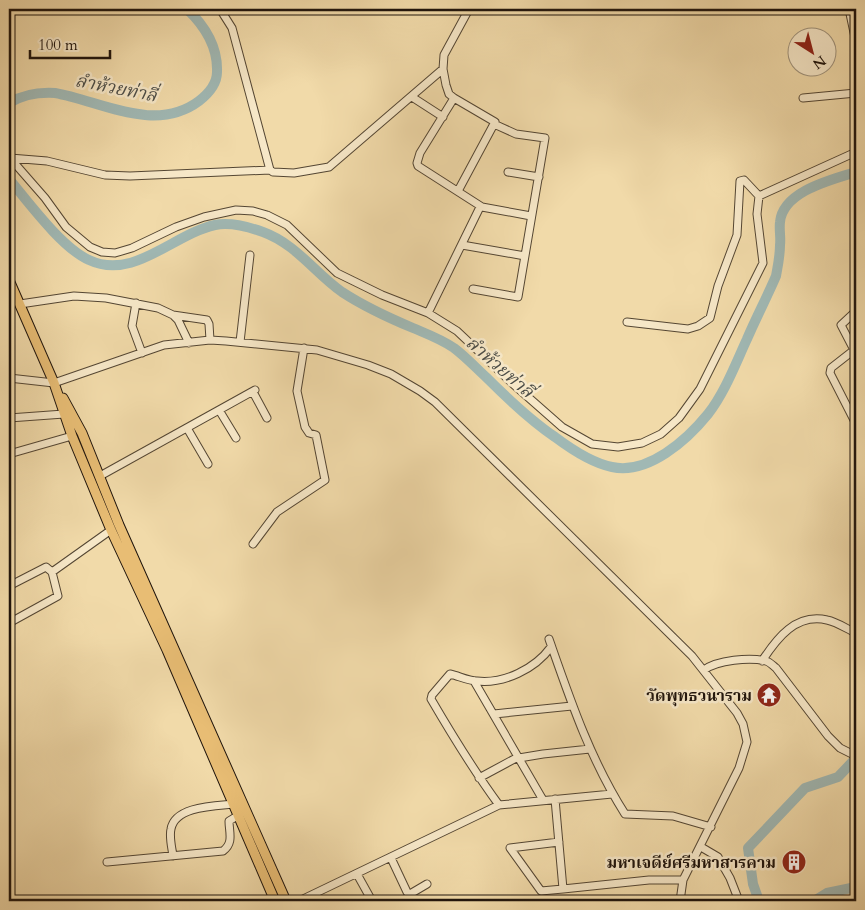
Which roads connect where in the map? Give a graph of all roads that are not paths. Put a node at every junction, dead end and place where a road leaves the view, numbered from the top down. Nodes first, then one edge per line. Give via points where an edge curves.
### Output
1 (220, 9) edge
2 (469, 9) edge
3 (849, 9) edge
4 (856, 42) edge
5 (443, 69) junction
6 (856, 93) edge
7 (412, 97) junction
8 (454, 98) junction
9 (803, 98) dead end
10 (443, 117) junction
11 (494, 124) junction
12 (856, 152) edge
13 (10, 157) edge
14 (270, 170) junction
15 (508, 172) dead end
16 (539, 177) junction
17 (458, 191) junction
18 (759, 196) junction
19 (480, 207) junction
20 (532, 216) junction
21 (462, 244) junction
22 (250, 255) dead end
23 (525, 256) junction
24 (10, 283) edge
25 (473, 289) dead end
26 (20, 304) junction
27 (136, 304) junction
28 (856, 311) edge
29 (428, 313) junction
30 (173, 314) junction
31 (627, 322) dead end
32 (210, 340) junction
33 (240, 342) junction
34 (189, 343) junction
35 (304, 348) junction
36 (142, 354) junction
37 (9, 378) edge
38 (54, 383) junction
39 (219, 410) junction
40 (64, 414) junction
41 (9, 418) edge
42 (267, 418) dead end
43 (856, 424) edge
44 (187, 428) junction
45 (72, 436) junction
46 (236, 438) dead end
47 (9, 454) edge
48 (208, 464) dead end
49 (100, 476) junction
50 (111, 530) junction
51 (253, 544) dead end
52 (52, 572) junction
53 (9, 586) edge
54 (9, 623) edge
55 (856, 633) edge
56 (548, 638) dead end
57 (551, 647) junction
58 (762, 661) junction
59 (704, 670) junction
60 (474, 681) junction
61 (572, 706) junction
62 (494, 714) junction
63 (590, 749) junction
64 (856, 756) edge
65 (519, 757) junction
66 (479, 778) junction
67 (612, 794) junction
68 (555, 799) junction
69 (543, 800) junction
70 (234, 804) junction
71 (499, 805) junction
72 (239, 815) junction
73 (711, 827) junction
74 (560, 842) junction
75 (701, 847) junction
76 (173, 856) junction
77 (391, 858) junction
78 (107, 862) dead end
79 (357, 874) junction
80 (683, 880) junction
81 (427, 884) dead end
82 (563, 889) junction
83 (275, 901) edge
84 (286, 901) edge
85 (299, 901) edge
86 (372, 901) edge
87 (680, 901) edge
88 (739, 901) edge

1 - 14 street via 232,28
2 - 5 street via 444,56
3 - 4 street
5 - 7 street
5 - 8 street via 449,94
6 - 9 street
7 - 10 street
7 - 14 street via 329,167 294,173
8 - 10 street
8 - 11 street
10 - 17 street via 417,162 422,169
11 - 16 street via 516,134 545,138
11 - 17 street
12 - 18 street
13 - 14 street via 47,160 104,175 122,176
13 - 29 street via 66,227 90,247 102,252 115,254 204,217 236,210 253,211 287,225 337,273
15 - 16 street
16 - 20 street
17 - 19 street
18 - 29 street via 757,214 763,262 760,271 700,389 679,418 661,434 642,443 618,447 592,444 562,427 458,331
18 - 31 street via 744,180 740,181 737,235 708,320 688,329
19 - 20 street
19 - 21 street
20 - 23 street
21 - 23 street
21 - 29 street
22 - 33 street
23 - 25 street via 518,297
24 - 26 main road
26 - 27 street via 74,296
26 - 38 main road
27 - 30 street
27 - 36 street via 132,326
28 - 43 street via 841,325 854,350 831,368 830,373
30 - 32 street via 207,320
30 - 34 street
32 - 33 street
32 - 34 street
33 - 35 street
34 - 36 street via 164,345
35 - 51 street via 297,392 305,427 316,435 326,480 277,512
35 - 59 street via 391,374 435,402
36 - 38 street
37 - 38 street
38 - 40 main road
38 - 49 main road via 82,432
39 - 42 street via 254,391
39 - 44 street
39 - 46 street
40 - 41 street
40 - 45 main road
44 - 48 street
44 - 49 street
45 - 47 street
45 - 50 main road
49 - 84 main road
50 - 52 street
50 - 70 main road
52 - 53 street via 46,567
52 - 54 street via 58,596
55 - 58 street via 828,620 803,621 785,630
56 - 57 street
57 - 60 street via 529,667 510,677 488,682
57 - 61 street
58 - 59 street via 711,664
58 - 64 street via 776,668 828,736 840,748
59 - 73 street via 737,713 747,742 739,768
60 - 62 street
60 - 66 street via 450,674 431,699
61 - 62 street
61 - 63 street
62 - 65 street
63 - 65 street
63 - 67 street
65 - 66 street
65 - 69 street
66 - 71 street
67 - 68 street
67 - 73 street via 625,814 673,816
68 - 69 street
68 - 74 street
69 - 71 street
70 - 72 main road
70 - 76 street via 179,815 171,826
71 - 77 street
72 - 76 street via 229,821 231,837 228,847
72 - 83 main road
73 - 75 street
74 - 82 street
74 - 82 street via 510,848 541,892
75 - 80 street
75 - 88 street via 718,857
76 - 78 street
77 - 79 street
77 - 81 street via 407,892 410,894
79 - 85 street
79 - 86 street
80 - 82 street via 649,880
80 - 87 street

